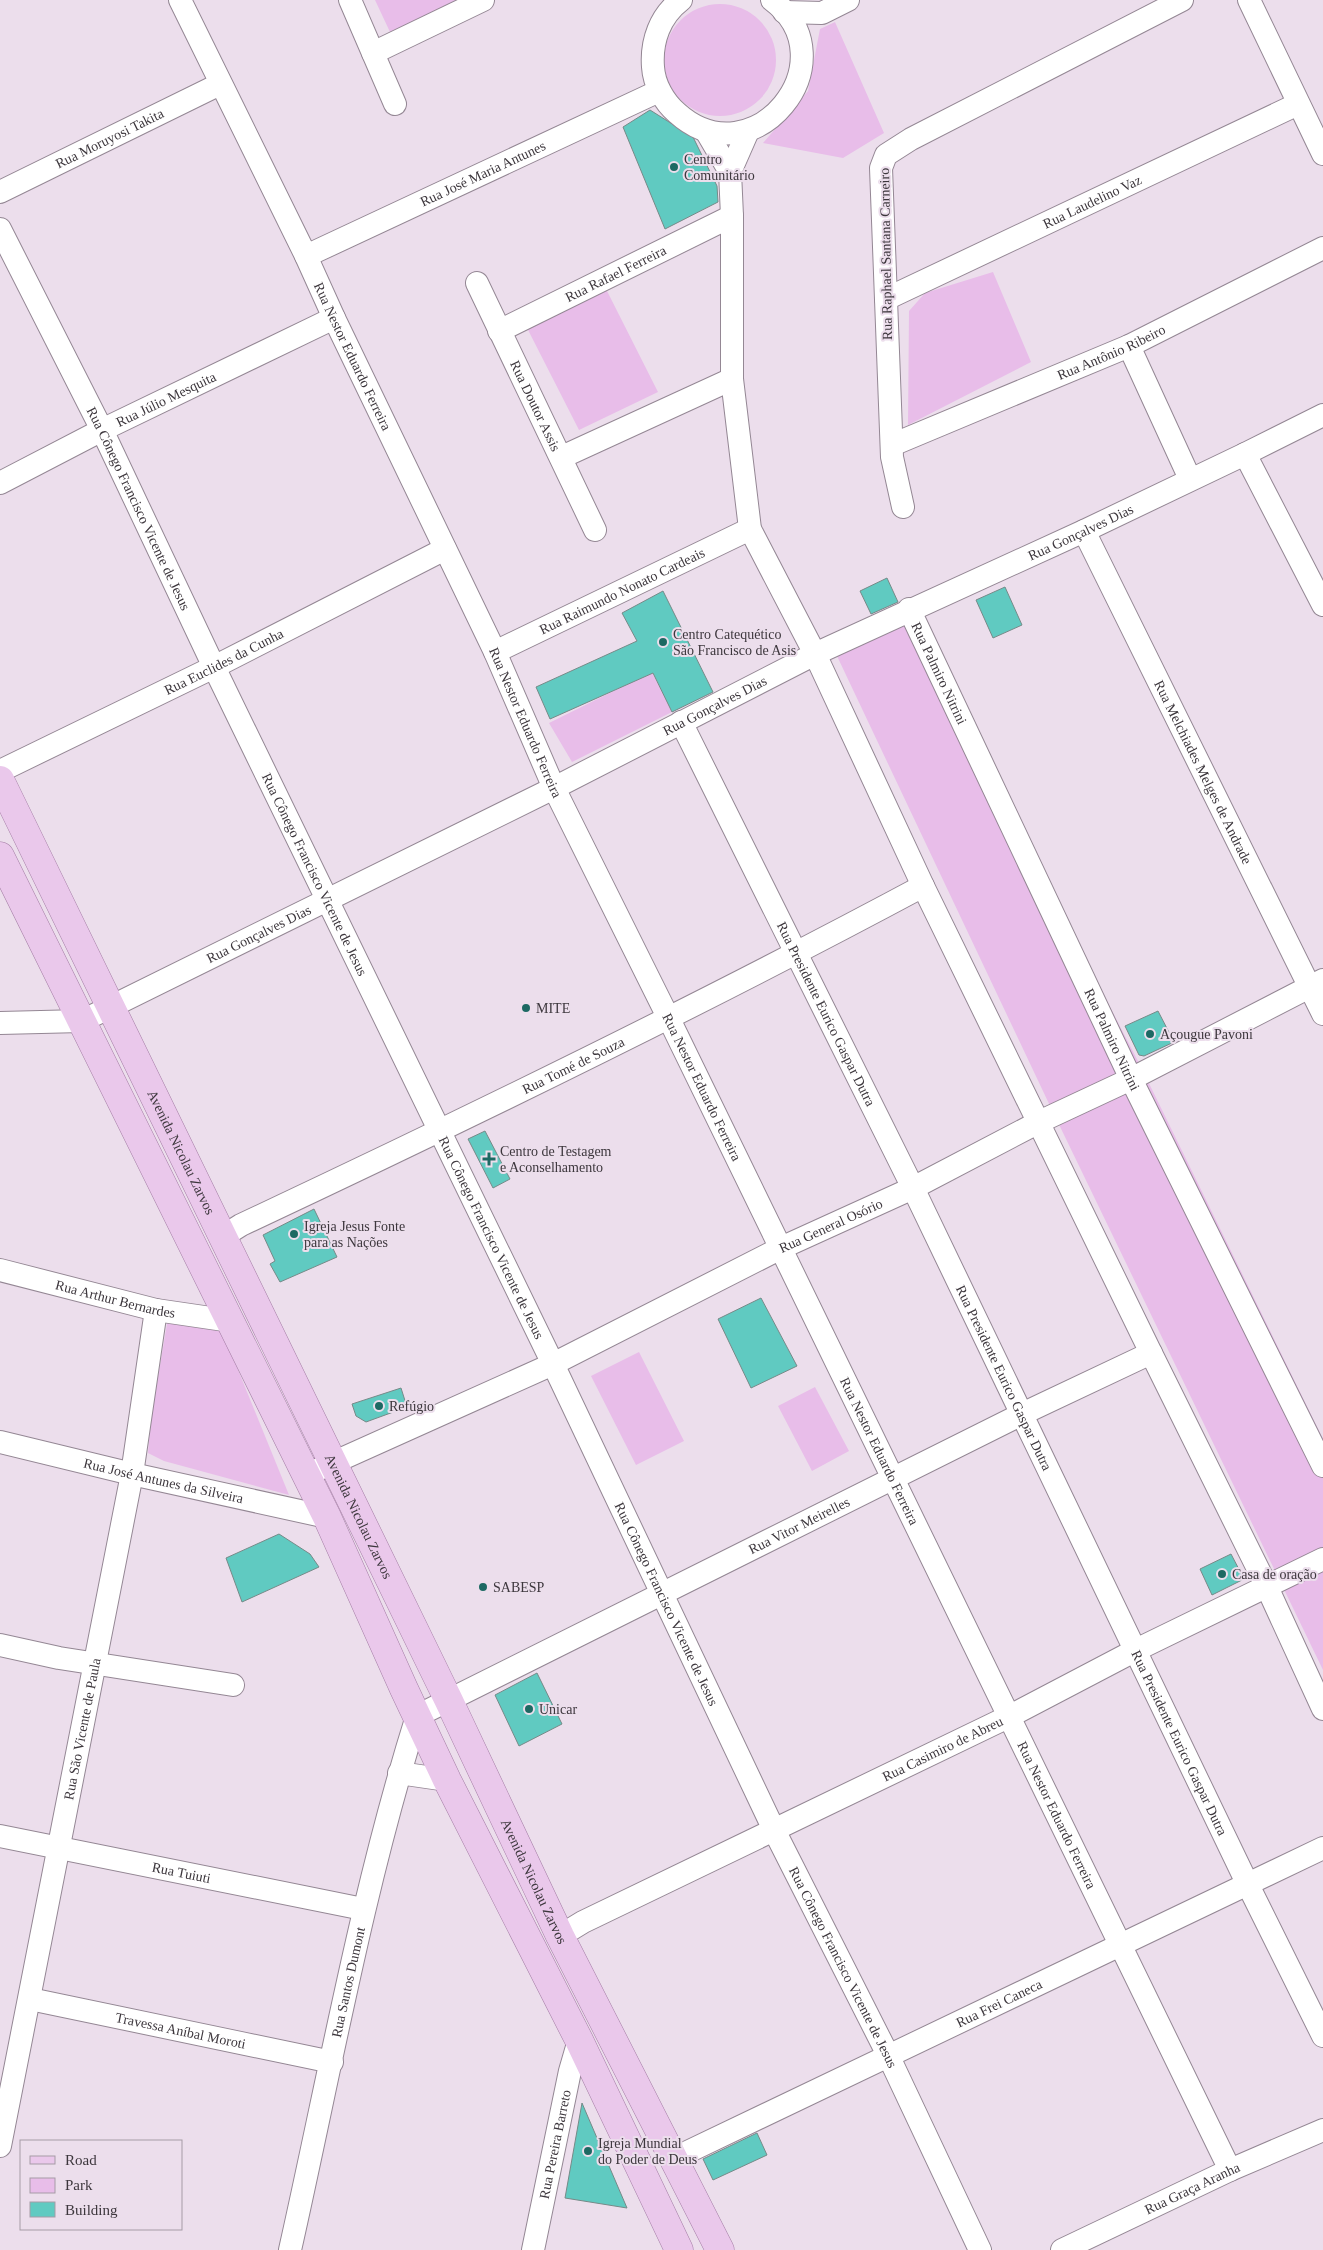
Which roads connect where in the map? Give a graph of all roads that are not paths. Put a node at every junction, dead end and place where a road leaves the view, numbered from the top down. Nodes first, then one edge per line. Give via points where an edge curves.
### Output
1 (180, 0) edge
2 (350, 0) edge
3 (483, 0) edge
4 (848, 0) edge
5 (1182, 0) edge
6 (1249, 0) edge
7 (676, 2) edge
8 (778, 6) edge
9 (822, 14) junction
10 (800, 47) junction
11 (373, 53) junction
12 (220, 84) junction
13 (659, 91) junction
14 (395, 104) dead end
15 (1298, 104) junction
16 (706, 131) junction
17 (748, 131) junction
18 (1323, 154) edge
19 (730, 172) junction
20 (0, 192) edge
21 (732, 216) junction
22 (0, 229) edge
23 (1323, 248) edge
24 (306, 256) junction
25 (477, 282) dead end
26 (886, 299) junction
27 (334, 318) junction
28 (499, 331) junction
29 (1129, 346) junction
30 (732, 379) junction
31 (1323, 415) edge
32 (102, 430) junction
33 (892, 445) junction
34 (1245, 454) junction
35 (562, 457) junction
36 (1190, 479) junction
37 (0, 483) edge
38 (903, 506) dead end
39 (750, 529) junction
40 (595, 530) dead end
41 (1084, 531) junction
42 (445, 550) junction
43 (1323, 605) edge
44 (909, 609) junction
45 (496, 652) junction
46 (815, 654) junction
47 (214, 667) junction
48 (681, 722) junction
49 (0, 770) edge
50 (0, 780) edge
51 (554, 788) junction
52 (0, 856) edge
53 (923, 886) junction
54 (327, 900) junction
55 (797, 954) junction
56 (1316, 983) edge
57 (112, 1006) junction
58 (1323, 1014) edge
59 (669, 1019) junction
60 (82, 1021) junction
61 (0, 1023) edge
62 (1131, 1079) junction
63 (1039, 1122) junction
64 (439, 1132) junction
65 (913, 1188) junction
66 (222, 1237) junction
67 (781, 1248) junction
68 (197, 1252) junction
69 (0, 1270) edge
70 (156, 1310) junction
71 (231, 1321) junction
72 (1151, 1353) junction
73 (553, 1364) junction
74 (1022, 1414) junction
75 (0, 1442) edge
76 (333, 1463) junction
77 (1323, 1466) edge
78 (132, 1474) junction
79 (307, 1476) junction
80 (894, 1478) junction
81 (327, 1517) junction
82 (1323, 1559) edge
83 (1267, 1587) junction
84 (663, 1594) junction
85 (0, 1645) edge
86 (1136, 1650) junction
87 (95, 1664) junction
88 (233, 1685) dead end
89 (449, 1701) junction
90 (1323, 1710) edge
91 (417, 1716) junction
92 (1010, 1716) junction
93 (399, 1773) junction
94 (447, 1780) junction
95 (774, 1830) junction
96 (0, 1836) edge
97 (57, 1848) junction
98 (1323, 1848) edge
99 (1248, 1885) junction
100 (363, 1909) junction
101 (560, 1936) junction
102 (1119, 1944) junction
103 (30, 1999) junction
104 (1323, 2036) edge
105 (579, 2040) junction
106 (888, 2055) junction
107 (332, 2062) junction
108 (1323, 2130) edge
109 (0, 2146) edge
110 (675, 2158) junction
111 (1230, 2170) junction
112 (290, 2250) edge
113 (533, 2250) edge
114 (679, 2250) edge
115 (720, 2250) edge
116 (980, 2250) edge
117 (1062, 2250) edge

1 - 12 street, Rua Nestor Eduardo Ferreira
2 - 11 street
3 - 11 street
4 - 9 street
5 - 26 street, Rua Raphael Santana Carneiro via 910,138 886,154 881,168
6 - 15 street
7 - 13 street via 660,24 653,46 652,69
8 - 9 street
8 - 10 street via 794,27
9 - 10 street
10 - 17 street via 801,69 795,90 767,122
11 - 14 street
12 - 20 street, Rua Moruyosi Takita
12 - 24 street, Rua Nestor Eduardo Ferreira
13 - 16 street via 687,122
13 - 24 street, Rua José Maria Antunes
15 - 18 street
15 - 26 street, Rua Laudelino Vaz
16 - 17 street via 727,134
16 - 19 street
17 - 19 street
19 - 21 street
21 - 28 street, Rua Rafael Ferreira
21 - 30 street
22 - 32 street, Rua Cônego Francisco Vicente de Jesus
23 - 29 street, Rua Antônio Ribeiro
24 - 27 street, Rua Nestor Eduardo Ferreira
25 - 28 street, Rua Doutor Assis
26 - 33 street, Rua Raphael Santana Carneiro
27 - 32 street, Rua Júlio Mesquita
27 - 42 street, Rua Nestor Eduardo Ferreira
28 - 35 street, Rua Doutor Assis
29 - 33 street, Rua Antônio Ribeiro
29 - 36 street
30 - 35 street
30 - 39 street
31 - 34 street, Rua Gonçalves Dias
32 - 37 street, Rua Júlio Mesquita
32 - 47 street, Rua Cônego Francisco Vicente de Jesus
33 - 38 street, Rua Raphael Santana Carneiro
34 - 36 street, Rua Gonçalves Dias
34 - 43 street
35 - 40 street, Rua Doutor Assis
36 - 41 street, Rua Gonçalves Dias
39 - 45 street, Rua Raimundo Nonato Cardeais
39 - 46 street
41 - 44 street, Rua Gonçalves Dias
41 - 56 street, Rua Melchiades Melges de Andrade
42 - 45 street, Rua Nestor Eduardo Ferreira
42 - 47 street, Rua Euclides da Cunha
44 - 46 street, Rua Gonçalves Dias
44 - 62 street, Rua Palmiro Nitrini
45 - 51 street, Rua Nestor Eduardo Ferreira
46 - 48 street, Rua Gonçalves Dias
46 - 53 street
47 - 49 street, Rua Euclides da Cunha
47 - 54 street, Rua Cônego Francisco Vicente de Jesus
48 - 51 street, Rua Gonçalves Dias
48 - 55 street, Rua Presidente Eurico Gaspar Dutra
50 - 57 main road, Avenida Nicolau Zarvos
51 - 54 street, Rua Gonçalves Dias
51 - 59 street, Rua Nestor Eduardo Ferreira
52 - 60 main road, Avenida Nicolau Zarvos
53 - 55 street, Rua Tomé de Souza
53 - 63 street
54 - 57 street, Rua Gonçalves Dias
54 - 64 street, Rua Cônego Francisco Vicente de Jesus
55 - 59 street, Rua Tomé de Souza
55 - 65 street, Rua Presidente Eurico Gaspar Dutra
56 - 58 street, Rua Melchiades Melges de Andrade
56 - 62 street, Rua General Osório
57 - 60 street, Rua Gonçalves Dias
57 - 66 main road, Avenida Nicolau Zarvos
59 - 64 street, Rua Tomé de Souza
59 - 67 street, Rua Nestor Eduardo Ferreira
60 - 61 street
60 - 68 main road, Avenida Nicolau Zarvos
62 - 63 street, Rua General Osório
62 - 77 street, Rua Palmiro Nitrini
63 - 65 street, Rua General Osório
63 - 72 street
64 - 66 street, Rua Tomé de Souza via 241,1225
64 - 73 street, Rua Cônego Francisco Vicente de Jesus
65 - 67 street, Rua General Osório
65 - 74 street, Rua Presidente Eurico Gaspar Dutra
66 - 68 main road
66 - 76 main road, Avenida Nicolau Zarvos
67 - 73 street, Rua General Osório
67 - 80 street, Rua Nestor Eduardo Ferreira
68 - 71 main road, Avenida Nicolau Zarvos
69 - 70 street, Rua Arthur Bernardes
70 - 71 street, Rua Arthur Bernardes
70 - 78 street, Rua São Vicente de Paula
71 - 79 main road, Avenida Nicolau Zarvos
72 - 74 street, Rua Vitor Meirelles
72 - 83 street
73 - 76 street, Rua General Osório
73 - 84 street, Rua Cônego Francisco Vicente de Jesus
74 - 80 street, Rua Vitor Meirelles
74 - 86 street, Rua Presidente Eurico Gaspar Dutra
75 - 78 street, Rua José Antunes da Silveira
76 - 79 street, Rua General Osório
76 - 89 main road, Avenida Nicolau Zarvos
78 - 81 street, Rua José Antunes da Silveira
78 - 87 street, Rua São Vicente de Paula
79 - 81 main road, Avenida Nicolau Zarvos
80 - 84 street, Rua Vitor Meirelles
80 - 92 street, Rua Nestor Eduardo Ferreira
81 - 91 main road, Avenida Nicolau Zarvos
82 - 83 street, Rua Casimiro de Abreu
83 - 86 street, Rua Casimiro de Abreu
83 - 90 street
84 - 89 street, Rua Vitor Meirelles
84 - 95 street, Rua Cônego Francisco Vicente de Jesus
85 - 87 street
86 - 92 street, Rua Casimiro de Abreu
86 - 99 street, Rua Presidente Eurico Gaspar Dutra
87 - 88 street
87 - 97 street, Rua São Vicente de Paula
89 - 91 street, Rua Vitor Meirelles
89 - 101 main road, Avenida Nicolau Zarvos
91 - 93 street, Rua Santos Dumont
91 - 94 main road, Avenida Nicolau Zarvos
92 - 95 street, Rua Casimiro de Abreu
92 - 102 street, Rua Nestor Eduardo Ferreira
93 - 94 street
93 - 100 street, Rua Santos Dumont
94 - 105 main road, Avenida Nicolau Zarvos
95 - 101 street, Rua Casimiro de Abreu
95 - 106 street, Rua Cônego Francisco Vicente de Jesus
96 - 97 street, Rua Tuiuti
97 - 100 street, Rua Tuiuti
97 - 103 street, Rua São Vicente de Paula
98 - 99 street, Rua Frei Caneca
99 - 102 street, Rua Frei Caneca
99 - 104 street, Rua Presidente Eurico Gaspar Dutra
100 - 107 street, Rua Santos Dumont
101 - 110 main road, Avenida Nicolau Zarvos
102 - 106 street, Rua Frei Caneca
102 - 111 street, Rua Nestor Eduardo Ferreira
103 - 107 street, Travessa Aníbal Moroti
103 - 109 street, Rua São Vicente de Paula
105 - 113 street, Rua Pereira Barreto
105 - 114 main road, Avenida Nicolau Zarvos
106 - 110 street, Rua Frei Caneca
106 - 116 street, Rua Cônego Francisco Vicente de Jesus
107 - 112 street, Rua Santos Dumont
108 - 111 street, Rua Graça Aranha
110 - 115 main road, Avenida Nicolau Zarvos
111 - 117 street, Rua Graça Aranha

